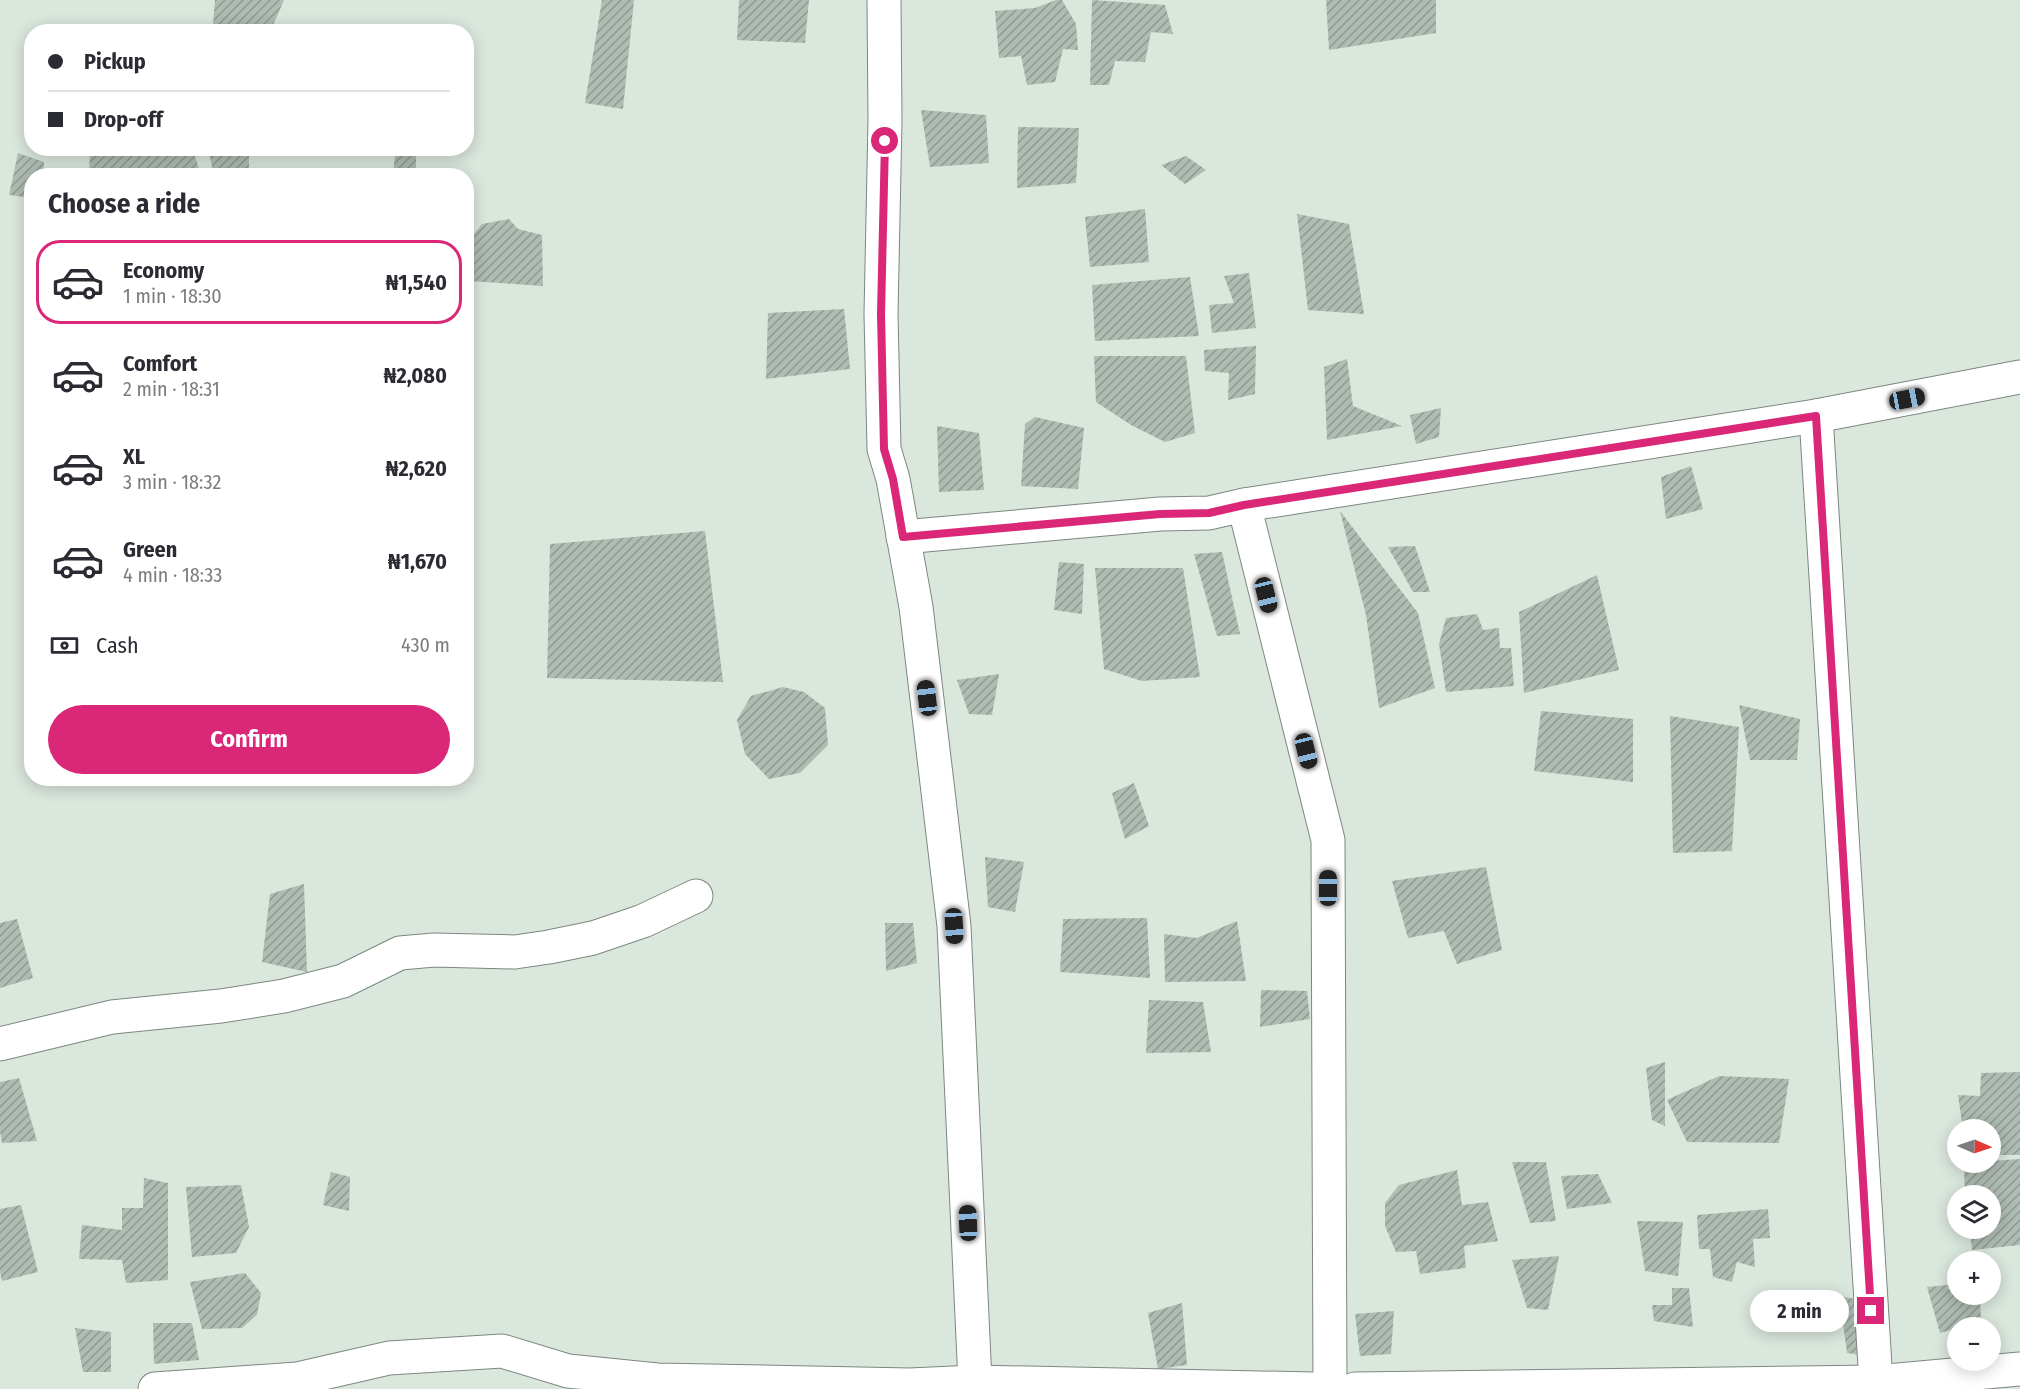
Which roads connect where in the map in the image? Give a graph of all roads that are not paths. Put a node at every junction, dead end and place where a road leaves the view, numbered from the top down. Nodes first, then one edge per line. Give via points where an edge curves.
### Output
1 (884, 0) edge
2 (2020, 377) edge
3 (1816, 416) junction
4 (1244, 505) junction
5 (903, 537) junction
6 (696, 896) dead end
7 (0, 1044) edge
8 (2020, 1369) edge
9 (1876, 1382) junction
10 (974, 1386) edge
11 (156, 1389) edge
12 (1313, 1389) edge
13 (1330, 1389) edge
14 (1355, 1389) edge

1 - 5 street via 884,449
2 - 3 street
3 - 4 street
3 - 9 street
4 - 5 street via 1209,513
4 - 13 street via 1328,840
5 - 10 street via 916,607 954,926
6 - 7 street via 643,921 560,945 515,952 400,953 343,981 284,996 112,1017
8 - 9 street
9 - 14 street
10 - 11 street via 657,1380 568,1371 502,1351 389,1358 297,1379
10 - 12 street

